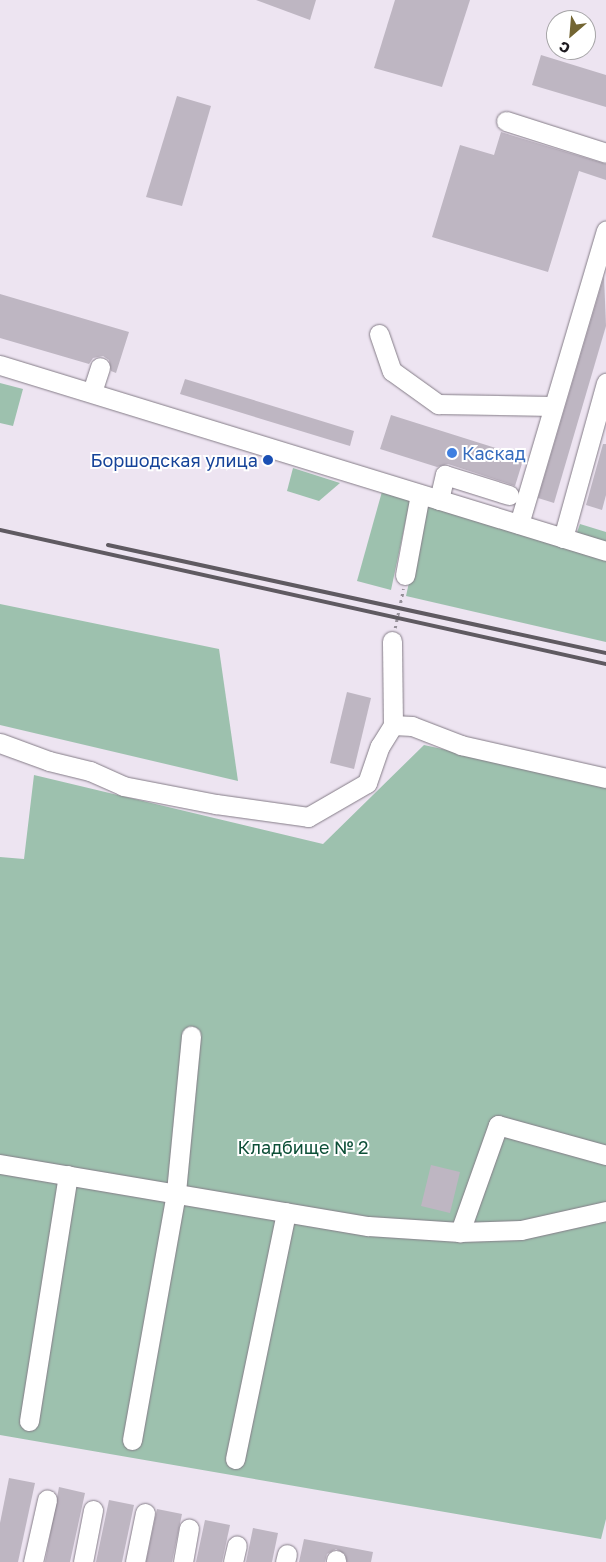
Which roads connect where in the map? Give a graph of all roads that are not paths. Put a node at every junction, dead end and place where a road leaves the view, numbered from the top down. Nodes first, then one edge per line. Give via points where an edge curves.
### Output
1 (506, 121) dead end
2 (606, 153) edge
3 (606, 231) edge
4 (379, 334) dead end
5 (0, 365) edge
6 (100, 368) dead end
7 (606, 383) edge
8 (92, 392) junction
9 (552, 406) junction
10 (420, 494) junction
11 (509, 495) dead end
12 (439, 500) junction
13 (519, 524) junction
14 (563, 538) junction
15 (606, 552) edge
16 (405, 575) road end
17 (392, 642) road end
18 (393, 725) junction
19 (0, 743) edge
20 (606, 778) edge
21 (191, 1036) dead end
22 (606, 1154) edge
23 (0, 1164) edge
24 (68, 1175) junction
25 (176, 1192) junction
26 (606, 1211) edge
27 (286, 1212) junction
28 (460, 1232) junction
29 (29, 1421) dead end
30 (132, 1440) dead end
31 (235, 1459) dead end
32 (47, 1500) dead end
33 (93, 1510) dead end
34 (145, 1513) dead end
35 (189, 1529) dead end
36 (33, 1562) edge
37 (83, 1562) edge
38 (135, 1562) edge
39 (183, 1562) edge

1 - 2 street
3 - 9 street
4 - 9 street via 392,371 438,404
5 - 8 street
6 - 8 street
7 - 14 street
8 - 10 street
9 - 13 street
10 - 12 street
10 - 16 street
11 - 12 street via 445,475
12 - 13 street
13 - 14 street
14 - 15 street
17 - 18 street
18 - 19 street via 380,746 367,782 308,817 123,786 90,771 49,761
18 - 20 street via 412,726 461,745
21 - 25 street
22 - 28 street via 498,1125
23 - 24 street
24 - 25 street
24 - 29 street
25 - 27 street
25 - 30 street
26 - 28 street via 521,1230
27 - 28 street via 368,1226
27 - 31 street
32 - 36 street
33 - 37 street
34 - 38 street
35 - 39 street

